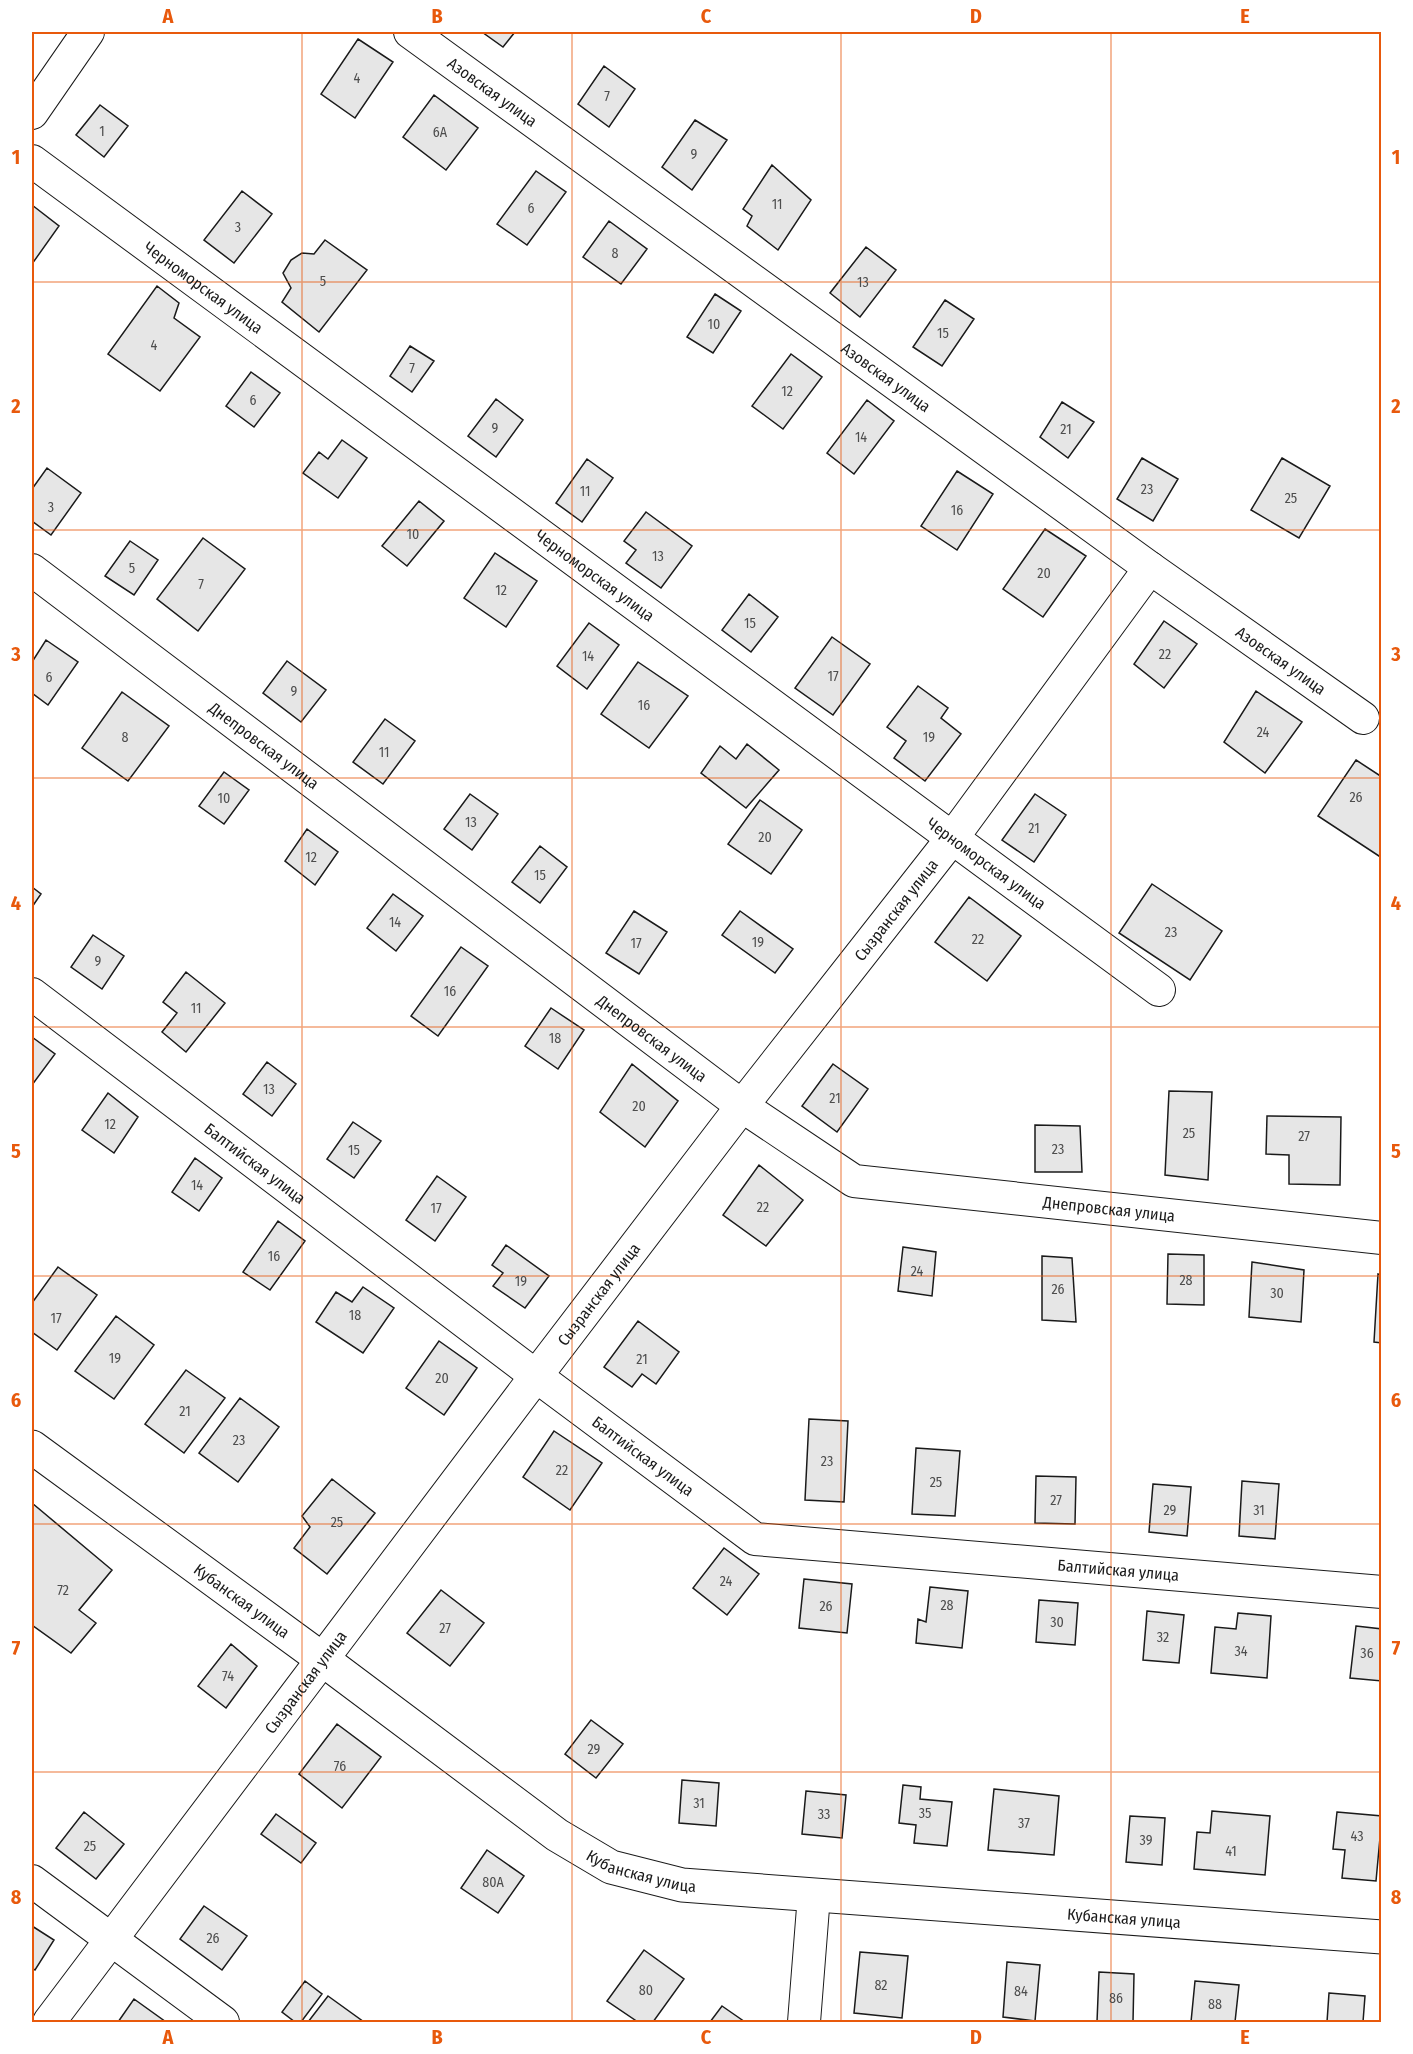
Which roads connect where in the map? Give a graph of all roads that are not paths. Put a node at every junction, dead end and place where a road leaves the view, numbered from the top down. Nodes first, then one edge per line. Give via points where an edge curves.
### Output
1 (88, 32) edge
2 (410, 32) edge
3 (32, 113) edge
4 (32, 161) edge
5 (1150, 567) junction
6 (32, 570) edge
7 (1363, 718) dead end
8 (953, 837) junction
9 (1159, 990) dead end
10 (32, 993) edge
11 (742, 1106) junction
12 (1382, 1238) edge
13 (536, 1376) junction
14 (32, 1447) edge
15 (1382, 1592) edge
16 (322, 1659) junction
17 (32, 1881) edge
18 (814, 1895) junction
19 (1382, 1937) edge
20 (110, 1941) junction
21 (50, 2022) edge
22 (223, 2022) edge
23 (804, 2022) edge

1 - 3 street
2 - 5 street, Азовская улица
4 - 8 street, Черноморская улица
5 - 7 street, Азовская улица
5 - 8 street, Сызранская улица
6 - 11 street, Днепровская улица
8 - 9 street, Черноморская улица
8 - 11 street, Сызранская улица
10 - 13 street, Балтийская улица
11 - 12 street, Днепровская улица via 854,1181
11 - 13 street, Сызранская улица
13 - 15 street, Балтийская улица via 755,1539
13 - 16 street, Сызранская улица
14 - 16 street, Кубанская улица
16 - 18 street, Кубанская улица via 557,1835 611,1867 682,1885
16 - 20 street, Сызранская улица
17 - 20 street
18 - 19 street, Кубанская улица
18 - 23 street
20 - 21 street, Сызранская улица
20 - 22 street

